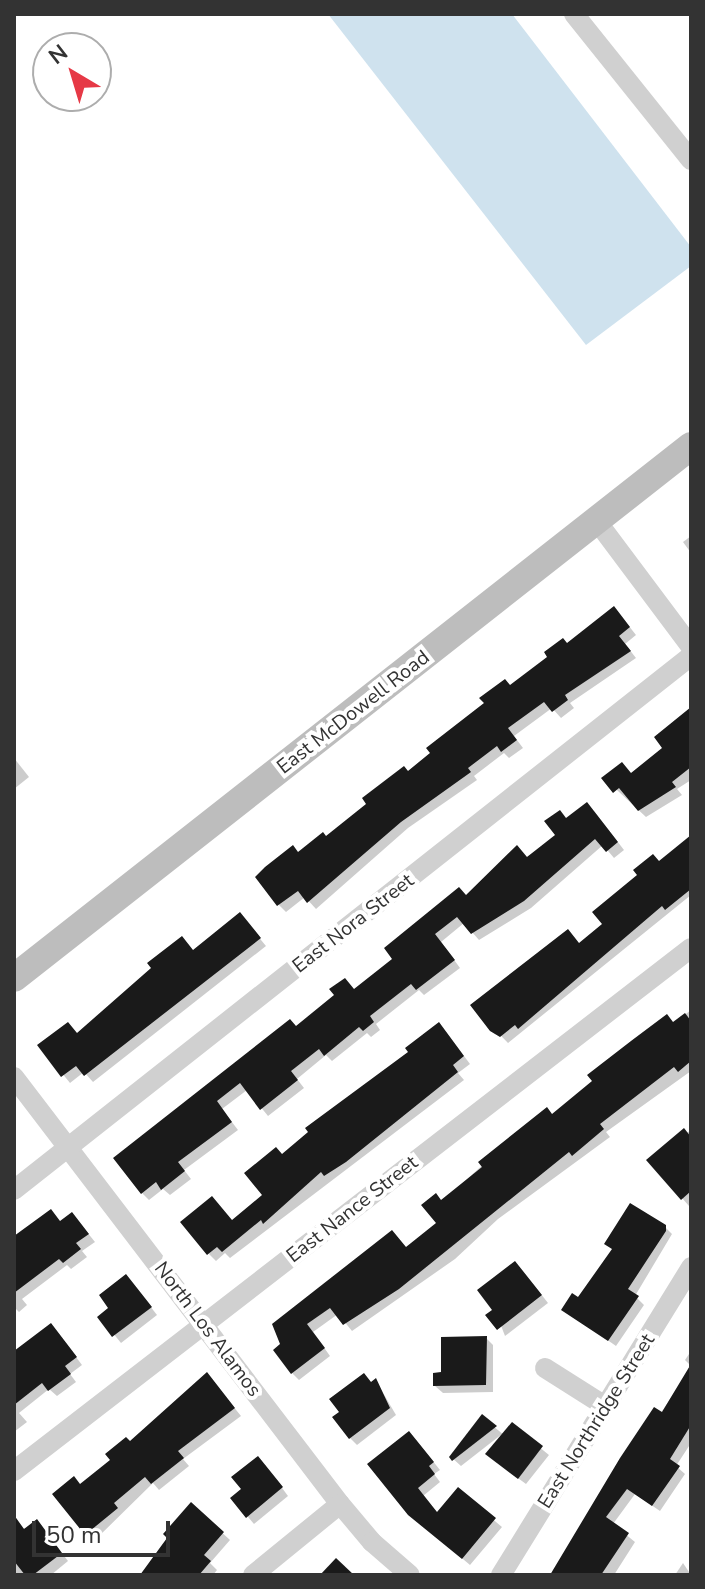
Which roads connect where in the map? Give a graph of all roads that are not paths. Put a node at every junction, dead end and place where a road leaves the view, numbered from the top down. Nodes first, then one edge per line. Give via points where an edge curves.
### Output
1 (574, 14) edge
2 (691, 160) edge
3 (691, 446) edge
4 (596, 520) junction
5 (691, 647) edge
6 (691, 656) edge
7 (691, 948) edge
8 (14, 978) edge
9 (14, 1077) edge
10 (69, 1147) junction
11 (14, 1190) edge
12 (691, 1267) edge
13 (204, 1323) junction
14 (545, 1368) dead end
15 (605, 1406) junction
16 (14, 1471) edge
17 (340, 1504) junction
18 (253, 1575) edge
19 (410, 1575) edge
20 (501, 1575) edge

1 - 2 street
3 - 4 main road, East McDowell Road
4 - 5 street
4 - 8 main road, East McDowell Road
6 - 10 street, East Nora Street
7 - 13 street, East Nance Street
9 - 10 street, North Los Alamos
10 - 11 street, East Nora Street
10 - 13 street, North Los Alamos
12 - 15 street, East Northridge Street
13 - 16 street, East Nance Street
13 - 17 street, North Los Alamos
14 - 15 street
15 - 20 street, East Northridge Street
17 - 18 street
17 - 19 street, North Los Alamos

